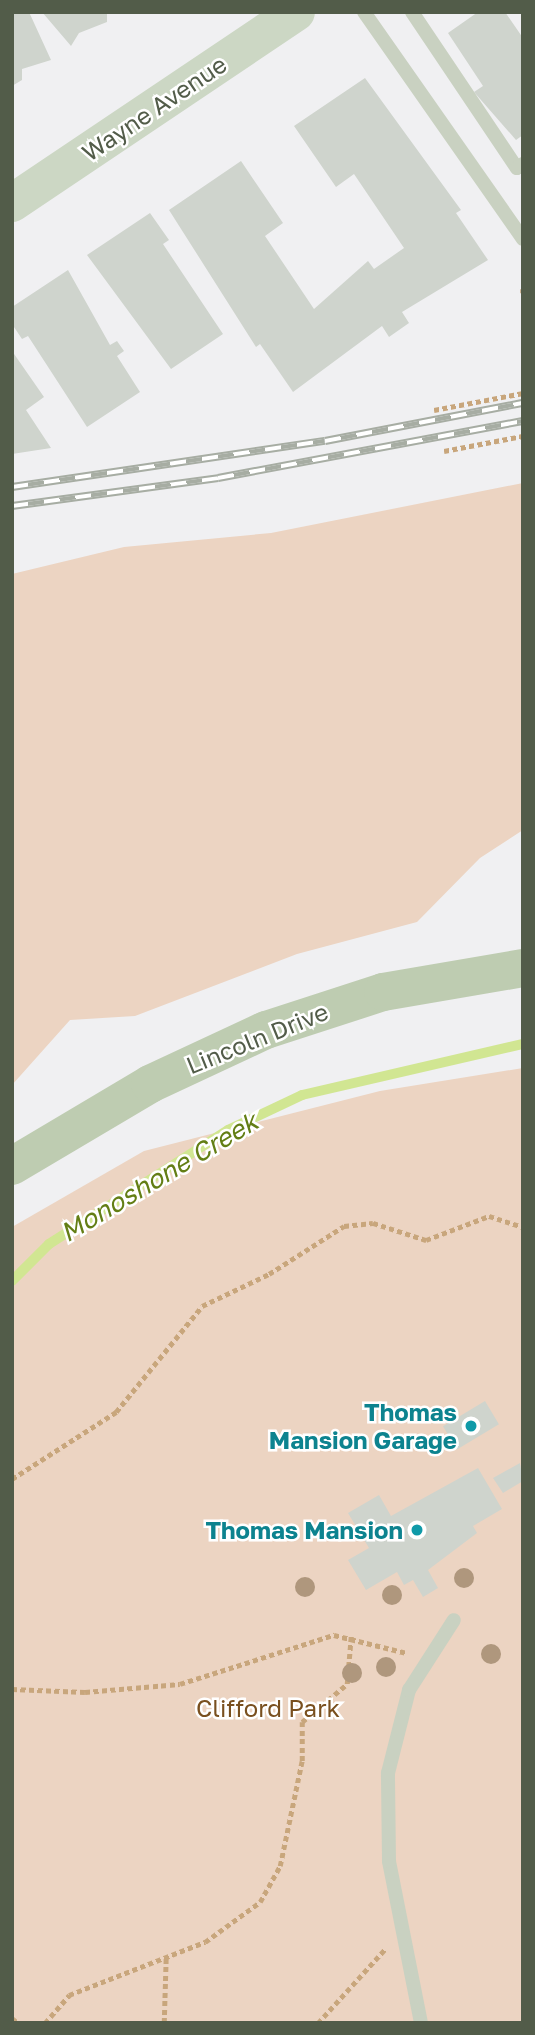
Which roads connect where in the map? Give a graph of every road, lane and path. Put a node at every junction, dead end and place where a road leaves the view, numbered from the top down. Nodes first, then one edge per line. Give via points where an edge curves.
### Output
1 (296, 12) edge
2 (364, 12) edge
3 (412, 12) edge
4 (523, 164) edge
5 (12, 203) edge
6 (523, 239) edge
7 (523, 393) edge
8 (434, 410) dead end
9 (523, 436) edge
10 (444, 451) dead end
11 (523, 968) edge
12 (12, 1166) edge
13 (523, 1227) edge
14 (12, 1479) edge
15 (454, 1620) dead end
16 (351, 1636) junction
17 (422, 1664) junction
18 (12, 1689) edge
19 (404, 1935) junction
20 (166, 1956) junction
21 (12, 2018) edge
22 (18, 2023) edge
23 (45, 2023) edge
24 (164, 2023) edge
25 (317, 2023) edge
26 (421, 2023) edge

1 - 5 main road, Wayne Avenue
2 - 6 lane
3 - 4 lane via 517,168
7 - 8 path
9 - 10 path
11 - 12 main road, Lincoln Drive via 383,992 266,1030 150,1084
13 - 14 path via 489,1216 426,1240 373,1223 344,1226 269,1274 211,1299 174,1334 116,1412
15 - 17 lane
16 - 17 path via 388,1644
16 - 18 path via 314,1639 180,1684 85,1692
16 - 20 path via 346,1684 302,1722 302,1761 280,1866 260,1902 205,1942
17 - 19 lane via 395,1731 388,1773 389,1861
19 - 25 path via 377,1955
19 - 26 lane
20 - 23 path via 69,1995
20 - 24 path
21 - 22 path

